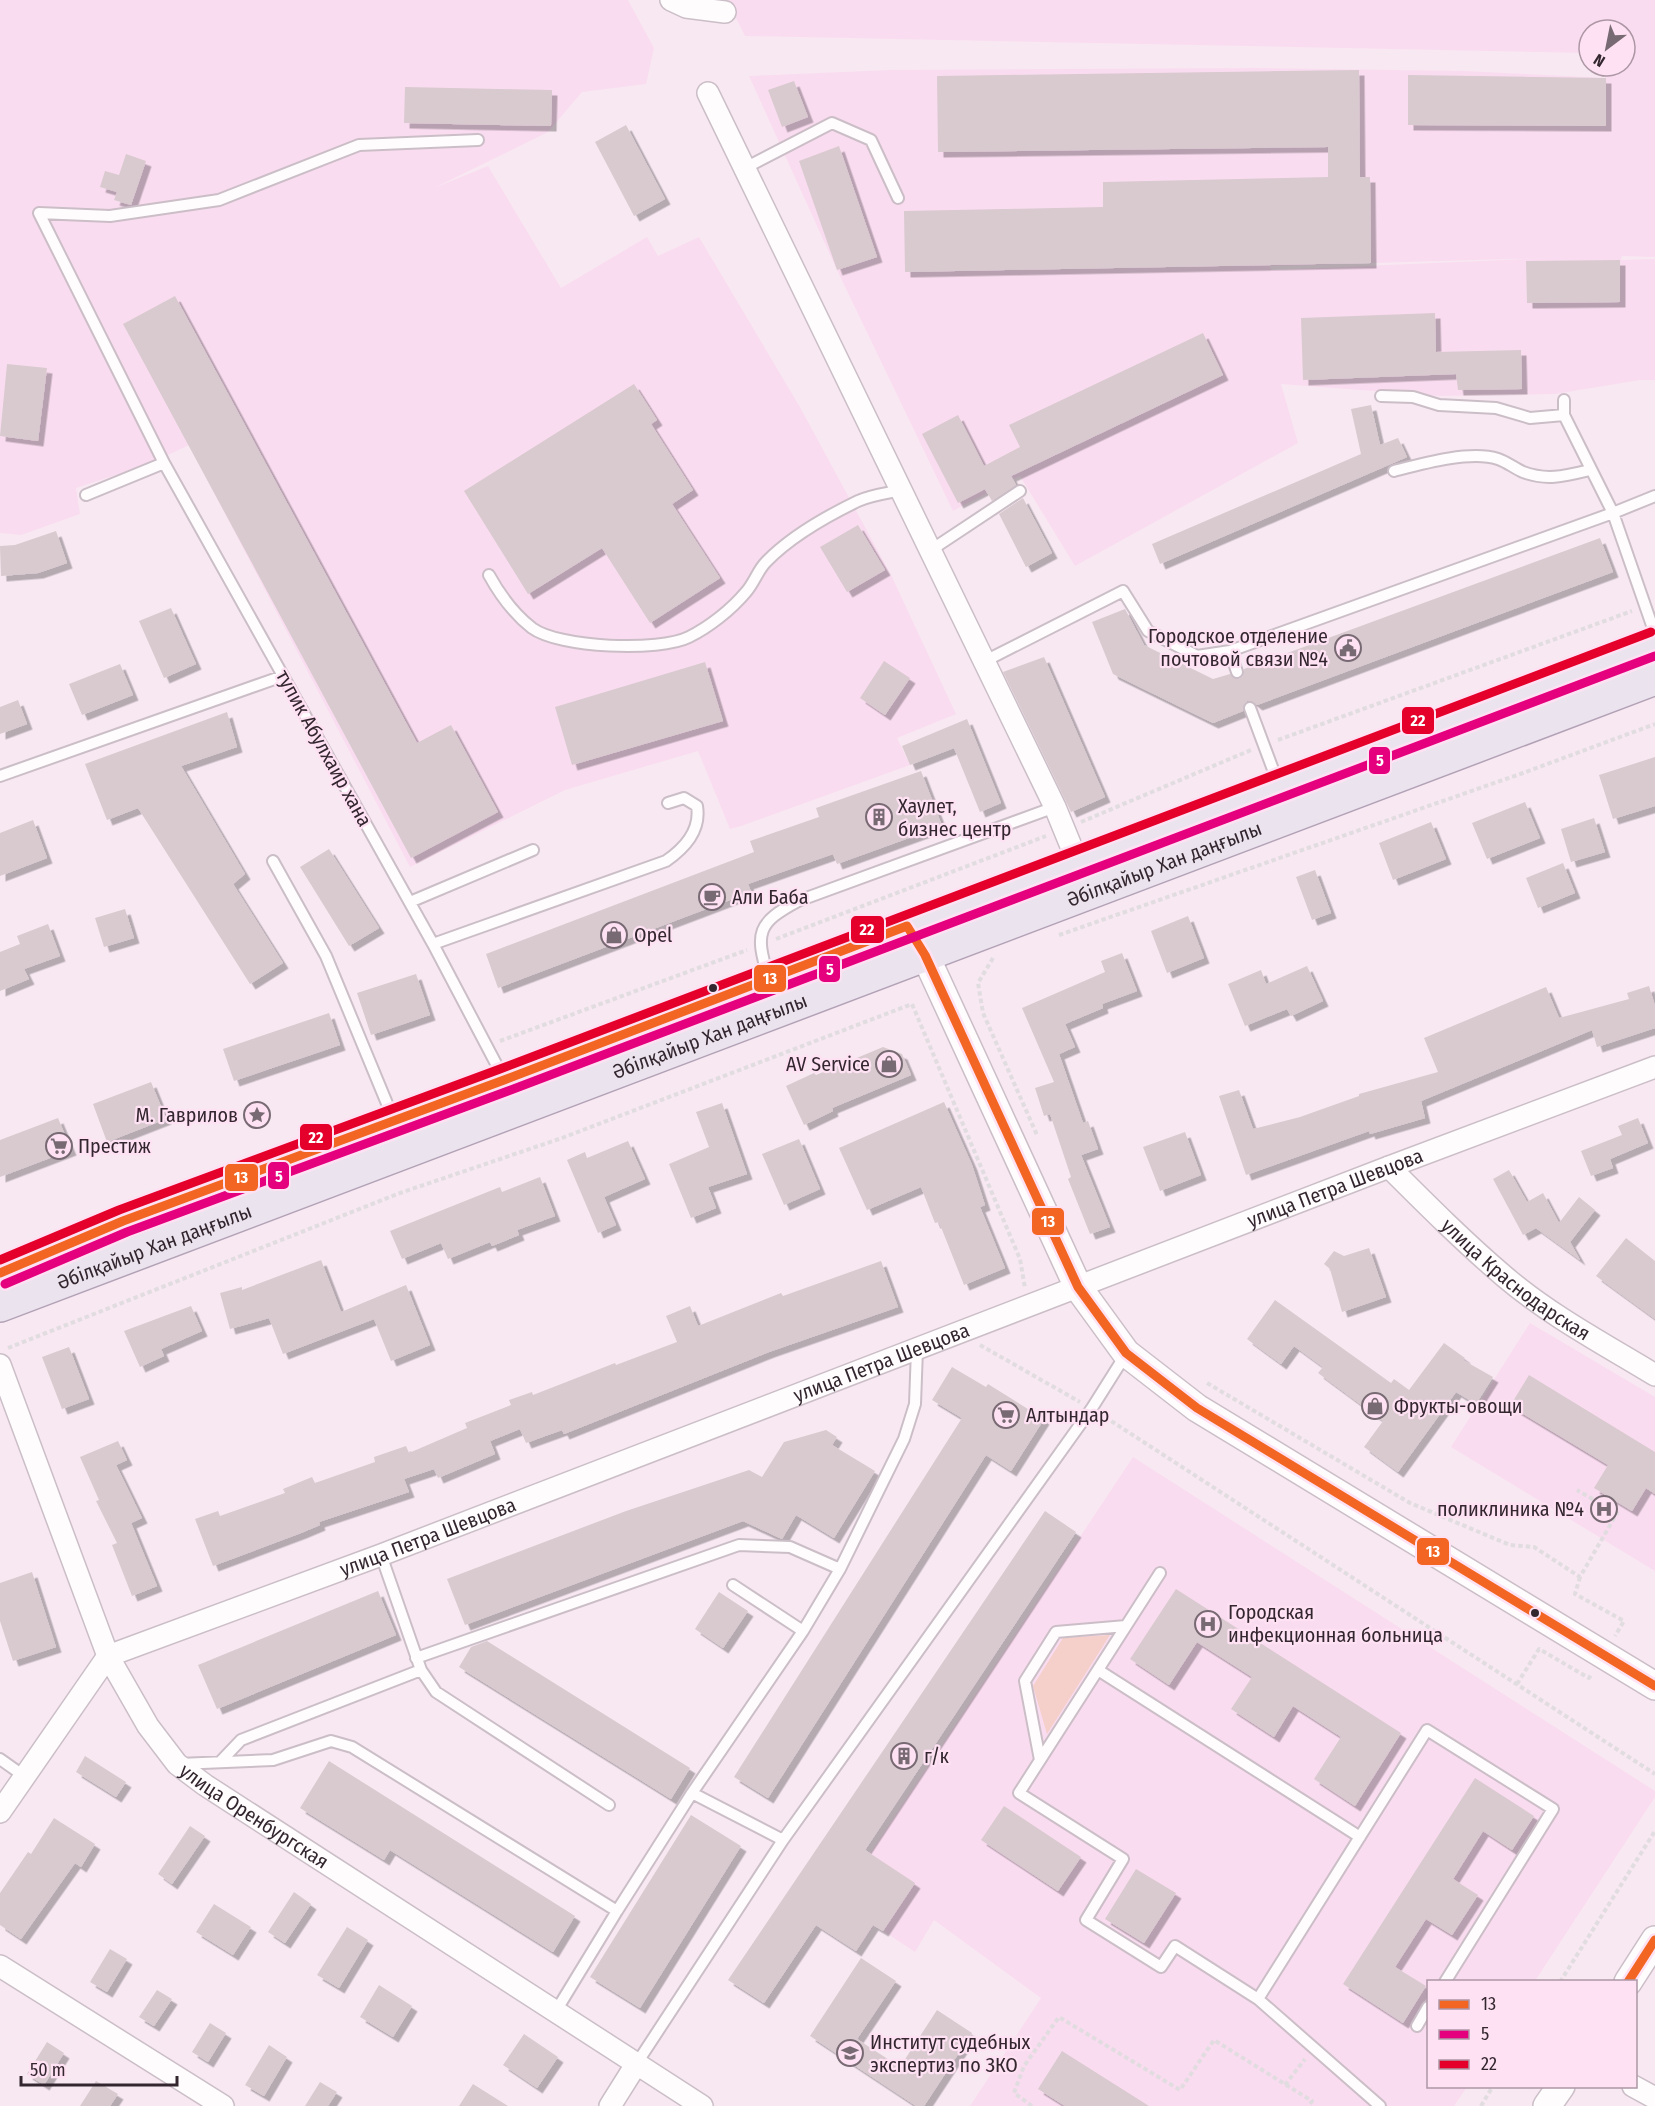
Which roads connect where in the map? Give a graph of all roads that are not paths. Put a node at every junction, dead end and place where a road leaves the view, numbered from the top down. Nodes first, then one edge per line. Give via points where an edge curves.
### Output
1 (671, 0) edge
2 (725, 12) dead end
3 (708, 93) dead end
4 (478, 140) dead end
5 (745, 168) junction
6 (897, 198) dead end
7 (1381, 396) dead end
8 (1564, 400) dead end
9 (1564, 415) junction
10 (164, 463) junction
11 (1590, 470) junction
12 (1394, 471) dead end
13 (902, 490) junction
14 (1020, 490) dead end
15 (86, 495) dead end
16 (1655, 496) edge
17 (1613, 513) junction
18 (931, 550) junction
19 (489, 575) dead end
20 (1655, 634) edge
21 (1655, 643) edge
22 (1230, 651) junction
23 (985, 661) junction
24 (1237, 672) dead end
25 (283, 676) junction
26 (1655, 678) edge
27 (1250, 708) dead end
28 (0, 776) edge
29 (1279, 786) junction
30 (668, 803) dead end
31 (1055, 807) junction
32 (533, 850) dead end
33 (273, 861) dead end
34 (1078, 862) junction
35 (1090, 893) junction
36 (410, 902) junction
37 (907, 926) junction
38 (433, 944) junction
39 (925, 955) junction
40 (769, 979) junction
41 (1655, 1067) edge
42 (504, 1080) junction
43 (516, 1111) junction
44 (394, 1121) junction
45 (1389, 1167) junction
46 (0, 1273) edge
47 (1078, 1287) junction
48 (0, 1305) edge
49 (917, 1349) junction
50 (1126, 1353) junction
51 (0, 1365) edge
52 (1655, 1375) edge
53 (381, 1555) junction
54 (840, 1569) junction
55 (1160, 1573) dead end
56 (733, 1585) dead end
57 (1126, 1626) junction
58 (803, 1632) junction
59 (108, 1656) junction
60 (416, 1658) junction
61 (421, 1670) junction
62 (1098, 1670) junction
63 (1655, 1686) edge
64 (0, 1760) edge
65 (1040, 1760) junction
66 (221, 1761) junction
67 (177, 1764) junction
68 (24, 1776) junction
69 (692, 1793) junction
70 (609, 1805) dead end
71 (0, 1812) edge
72 (1360, 1837) junction
73 (783, 1840) junction
74 (617, 1911) junction
75 (1655, 1940) edge
76 (0, 1966) edge
77 (1446, 1980) edge
78 (1629, 1980) edge
79 (1258, 1999) junction
80 (1427, 2009) edge
81 (556, 2011) junction
82 (1417, 2026) dead end
83 (637, 2063) junction
84 (1560, 2088) edge
85 (1637, 2088) edge
86 (1655, 2098) edge
87 (223, 2106) edge
88 (610, 2106) edge
89 (702, 2106) edge
90 (1380, 2106) edge
91 (1547, 2106) edge

1 - 2 street via 686,7
3 - 5 street
4 - 10 lane, тупик Абулхаир хана via 359,145 219,200 110,216 39,213
5 - 6 lane via 832,123 871,140
5 - 13 street
7 - 9 lane via 1496,408 1530,418
8 - 9 lane
9 - 11 lane
10 - 15 lane
10 - 25 lane, тупик Абулхаир хана
11 - 12 lane via 1556,479 1523,472 1497,458 1473,458 1438,459
11 - 17 lane
13 - 18 street
13 - 19 lane via 859,501 788,543 765,563 746,592 714,622 687,638 655,645 568,641 534,629 500,596
14 - 18 lane
16 - 17 lane
17 - 20 lane
17 - 22 lane
18 - 23 street
21 - 29 main road, Әбілқайыр Хан даңғылы
22 - 23 lane via 1197,656 1148,631 1123,591
22 - 24 lane
23 - 31 street
25 - 28 lane
25 - 36 lane, тупик Абулхаир хана
26 - 35 main road, Әбілқайыр Хан даңғылы
27 - 29 lane
29 - 34 main road, Әбілқайыр Хан даңғылы
30 - 38 lane via 684,798 697,806 699,819 689,840 666,861
31 - 34 street
31 - 40 lane via 798,901 776,913 763,928 759,946
32 - 36 lane
33 - 44 lane via 326,957
34 - 35 street
34 - 37 main road, Әбілқайыр Хан даңғылы
35 - 39 main road, Әбілқайыр Хан даңғылы
36 - 38 lane, тупик Абулхаир хана
37 - 39 street
37 - 40 main road, Әбілқайыр Хан даңғылы
38 - 42 lane, тупик Абулхаир хана
39 - 43 main road, Әбілқайыр Хан даңғылы
39 - 47 street
40 - 42 main road, Әбілқайыр Хан даңғылы
41 - 45 street, улица Петра Шевцова
42 - 43 lane, тупик Абулхаир хана
42 - 44 main road, Әбілқайыр Хан даңғылы
43 - 48 main road, Әбілқайыр Хан даңғылы
44 - 46 main road, Әбілқайыр Хан даңғылы via 123,1221
45 - 47 street, улица Петра Шевцова
45 - 52 street, улица Краснодарская via 1506,1278 1557,1316
47 - 49 street, улица Петра Шевцова
47 - 50 street
49 - 53 street, улица Петра Шевцова
49 - 54 lane via 915,1404 904,1439
50 - 63 street via 1197,1408
50 - 73 lane via 1092,1408
51 - 59 street, улица Оренбургская
53 - 59 street, улица Петра Шевцова
53 - 60 lane
54 - 58 lane
54 - 60 lane via 790,1548 739,1545
55 - 57 lane
56 - 58 lane
57 - 62 lane
57 - 65 lane via 1056,1632 1025,1681
58 - 69 lane
59 - 67 street, улица Оренбургская via 148,1726
59 - 68 street
60 - 61 lane
61 - 66 lane via 241,1740
61 - 70 lane via 436,1692
62 - 65 lane
62 - 72 lane
64 - 68 lane
65 - 79 lane via 1019,1793 1123,1859 1086,1920 1161,1967 1175,1946
66 - 67 lane
66 - 74 lane via 273,1760 331,1741 352,1747
67 - 81 street, улица Оренбургская
68 - 71 street
69 - 73 lane
69 - 74 lane
72 - 77 lane via 1426,1730 1552,1809
72 - 79 lane
73 - 83 lane
74 - 81 lane
75 - 78 street
76 - 87 street
79 - 90 lane
80 - 82 lane
81 - 83 street, улица Оренбургская
83 - 88 street
83 - 89 street, улица Оренбургская
84 - 91 street
85 - 86 street

